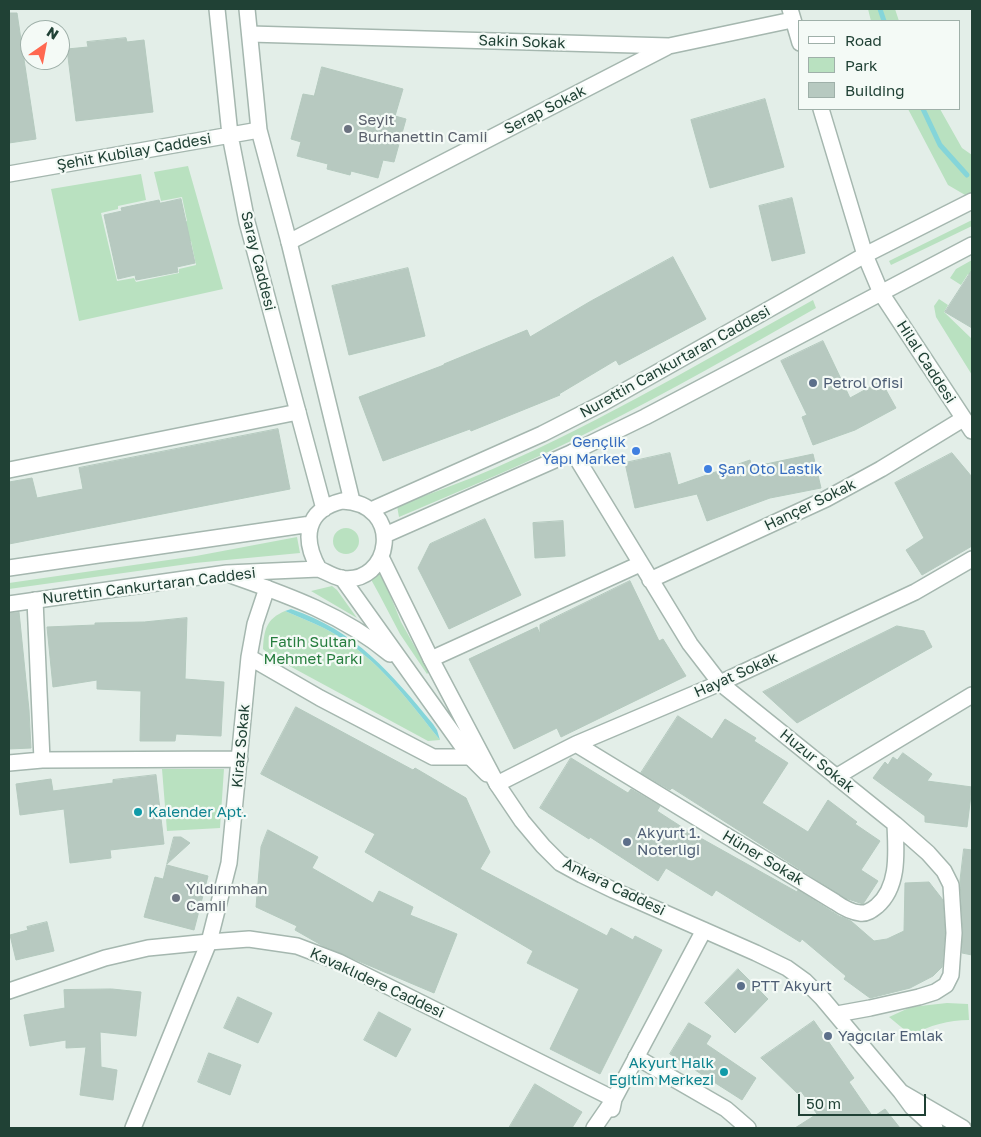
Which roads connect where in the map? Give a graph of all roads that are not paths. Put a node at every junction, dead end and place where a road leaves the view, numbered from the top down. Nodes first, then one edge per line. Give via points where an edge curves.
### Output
1 (217, 9) edge
2 (247, 9) edge
3 (791, 14) edge
4 (250, 34) junction
5 (798, 37) edge
6 (669, 46) junction
7 (821, 110) edge
8 (259, 130) junction
9 (230, 135) junction
10 (9, 174) edge
11 (968, 203) edge
12 (289, 242) junction
13 (972, 245) edge
14 (865, 255) junction
15 (881, 293) junction
16 (298, 412) junction
17 (968, 425) edge
18 (573, 452) junction
19 (9, 470) edge
20 (352, 502) junction
21 (324, 509) junction
22 (371, 510) junction
23 (311, 524) junction
24 (385, 535) junction
25 (381, 557) junction
26 (972, 559) edge
27 (640, 564) junction
28 (9, 568) edge
29 (319, 569) junction
30 (227, 574) junction
31 (342, 578) junction
32 (650, 580) junction
33 (267, 588) junction
34 (35, 600) junction
35 (9, 604) edge
36 (249, 657) junction
37 (431, 660) junction
38 (408, 669) junction
39 (720, 683) junction
40 (972, 694) edge
41 (576, 744) junction
42 (470, 757) junction
43 (240, 759) junction
44 (42, 760) junction
45 (9, 763) edge
46 (836, 777) junction
47 (497, 784) junction
48 (895, 824) junction
49 (704, 930) junction
50 (209, 942) junction
51 (9, 990) edge
52 (837, 1014) junction
53 (636, 1057) junction
54 (901, 1092) junction
55 (614, 1099) junction
56 (133, 1128) edge
57 (594, 1128) edge
58 (607, 1128) edge
59 (748, 1128) edge
60 (934, 1128) edge
61 (963, 1128) edge

1 - 9 street, Saray Caddesi
2 - 4 street
3 - 5 street
3 - 6 street, Sakin Sokak
4 - 6 street, Sakin Sokak
4 - 8 street
6 - 12 street, Serap Sokak
7 - 14 street, Hilal Caddesi
8 - 9 street, Şehit Kubilay Caddesi
8 - 12 street
9 - 10 street, Şehit Kubilay Caddesi
9 - 16 street, Saray Caddesi via 247,222
11 - 14 street, Nurettin Cankurtaran Caddesi
12 - 20 street
13 - 15 street, Nurettin Cankurtaran Caddesi
14 - 15 street, Hilal Caddesi
14 - 22 street, Nurettin Cankurtaran Caddesi via 603,403 542,434
15 - 17 street, Hilal Caddesi
15 - 18 street, Nurettin Cankurtaran Caddesi
16 - 19 street
16 - 21 street, Saray Caddesi
17 - 32 street, Hançer Sokak via 826,498
18 - 24 street, Nurettin Cankurtaran Caddesi
18 - 27 street, Huzur Sokak
20 - 21 street via 337,502
20 - 22 street
21 - 23 street
22 - 24 street via 378,517
23 - 28 street
23 - 29 street via 309,548
24 - 25 street
25 - 31 street via 358,577
25 - 37 street, Ankara Caddesi
26 - 39 street, Hayat Sokak via 915,592
27 - 32 street, Huzur Sokak
27 - 37 street
29 - 30 street, Nurettin Cankurtaran Caddesi
29 - 31 street
30 - 33 street, Ankara Caddesi
30 - 34 street, Nurettin Cankurtaran Caddesi
31 - 38 street, Ankara Caddesi
32 - 39 street, Huzur Sokak via 690,644
33 - 36 street, Kiraz Sokak
33 - 38 street, Ankara Caddesi via 322,609 348,623
34 - 35 street, Nurettin Cankurtaran Caddesi
34 - 44 street
36 - 42 street via 433,757
36 - 43 street, Kiraz Sokak
37 - 47 street, Ankara Caddesi
38 - 42 street, Ankara Caddesi
39 - 41 street, Hayat Sokak
39 - 46 street, Huzur Sokak
40 - 46 street
41 - 47 street, Hayat Sokak
41 - 48 street, Hüner Sokak via 845,908 861,913 871,911 889,891 894,874
42 - 47 street, Ankara Caddesi
43 - 44 street
43 - 50 street, Kiraz Sokak via 229,863
44 - 45 street
46 - 48 street, Huzur Sokak
47 - 49 street, Ankara Caddesi via 522,821 560,863
48 - 52 street, Huzur Sokak via 928,853 951,885 954,933 951,975 946,985 935,992
49 - 52 street, Ankara Caddesi via 787,968
49 - 53 street
50 - 51 street, Kavaklıdere Caddesi via 148,948 105,958
50 - 55 street, Kavaklıdere Caddesi via 249,939 297,946 339,962
50 - 56 street, Kiraz Sokak
52 - 54 street, Ankara Caddesi
53 - 55 street
53 - 59 street via 726,1109
54 - 60 street, Ankara Caddesi
54 - 61 street
55 - 57 street
55 - 58 street

